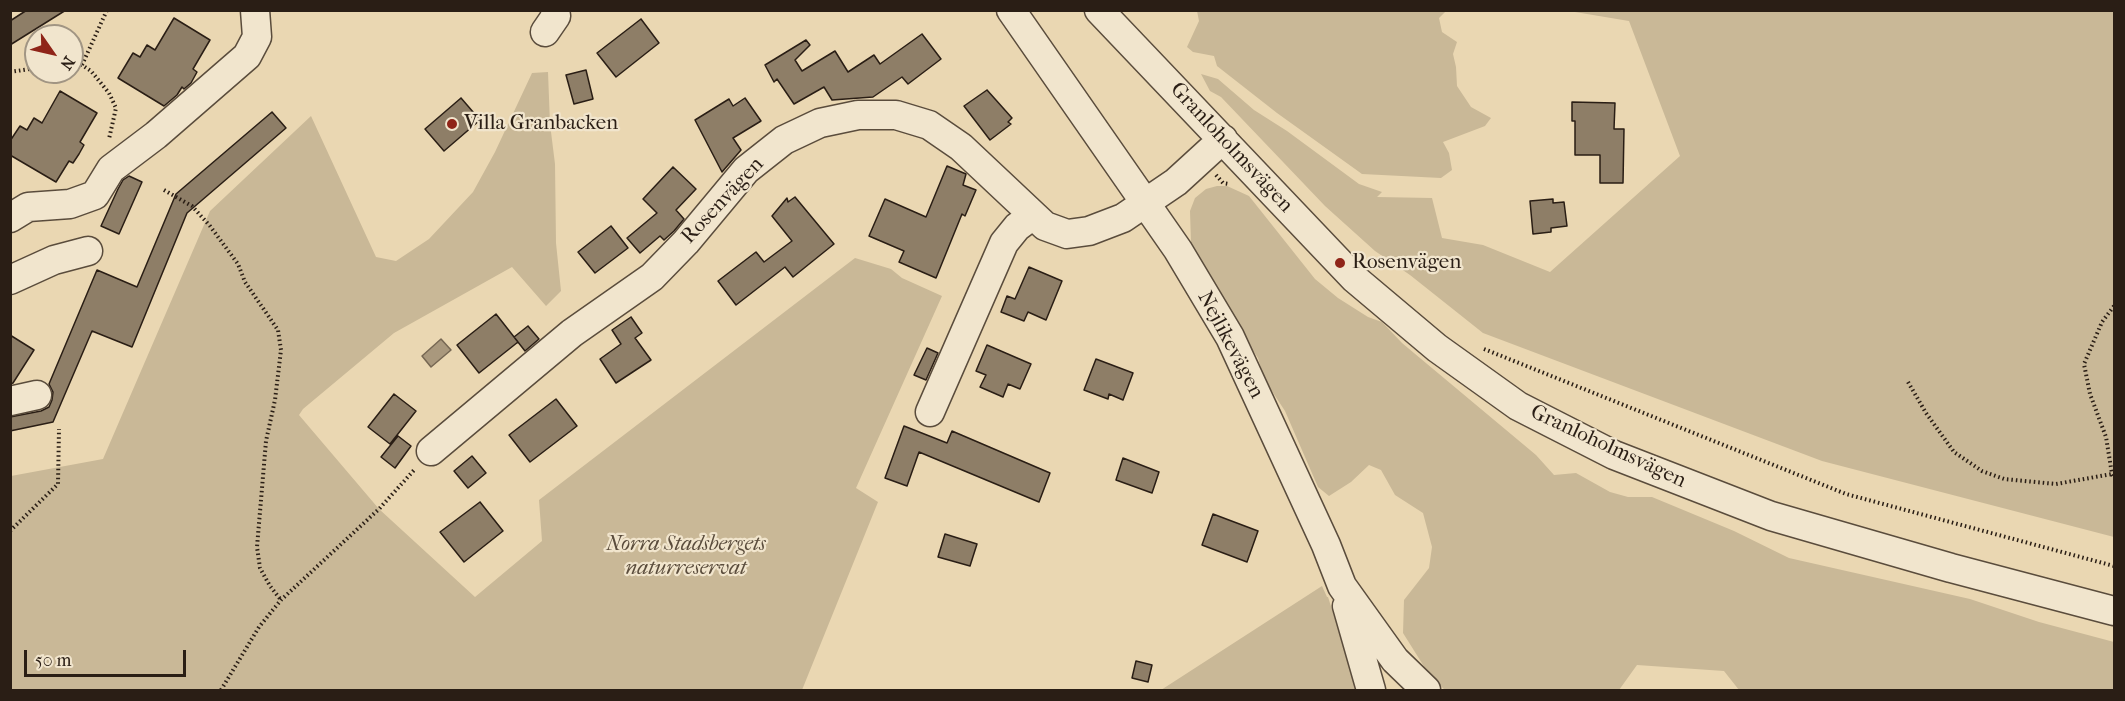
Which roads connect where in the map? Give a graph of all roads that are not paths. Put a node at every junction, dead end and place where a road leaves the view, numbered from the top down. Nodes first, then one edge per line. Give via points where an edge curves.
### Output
1 (255, 10) edge
2 (1011, 10) edge
3 (1099, 10) edge
4 (1223, 139) junction
5 (1145, 203) junction
6 (1033, 215) junction
7 (10, 218) edge
8 (88, 251) dead end
9 (10, 280) edge
10 (930, 412) dead end
11 (431, 451) road end
12 (1342, 586) junction
13 (2115, 611) edge
14 (1371, 690) edge
15 (1426, 690) edge

1 - 7 street via 257,37 248,56 111,170 95,195 70,204 28,207
2 - 5 street, Nejlikevägen
3 - 4 street, Granloholmsvägen
4 - 5 street, Rosenvägen via 1176,182
4 - 13 street, Granloholmsvägen via 1354,279 1437,348 1518,406 1614,455 1771,516
5 - 6 street, Rosenvägen via 1124,218 1089,231 1067,234 1045,226
5 - 12 street, Nejlikevägen via 1230,337
6 - 10 street via 1004,243
6 - 11 street, Rosenvägen via 961,147 929,125 896,115 858,115 820,123 784,140 746,170 652,277 572,333
8 - 9 street via 54,260
12 - 14 street
12 - 15 street, Nejlikevägen via 1395,660

